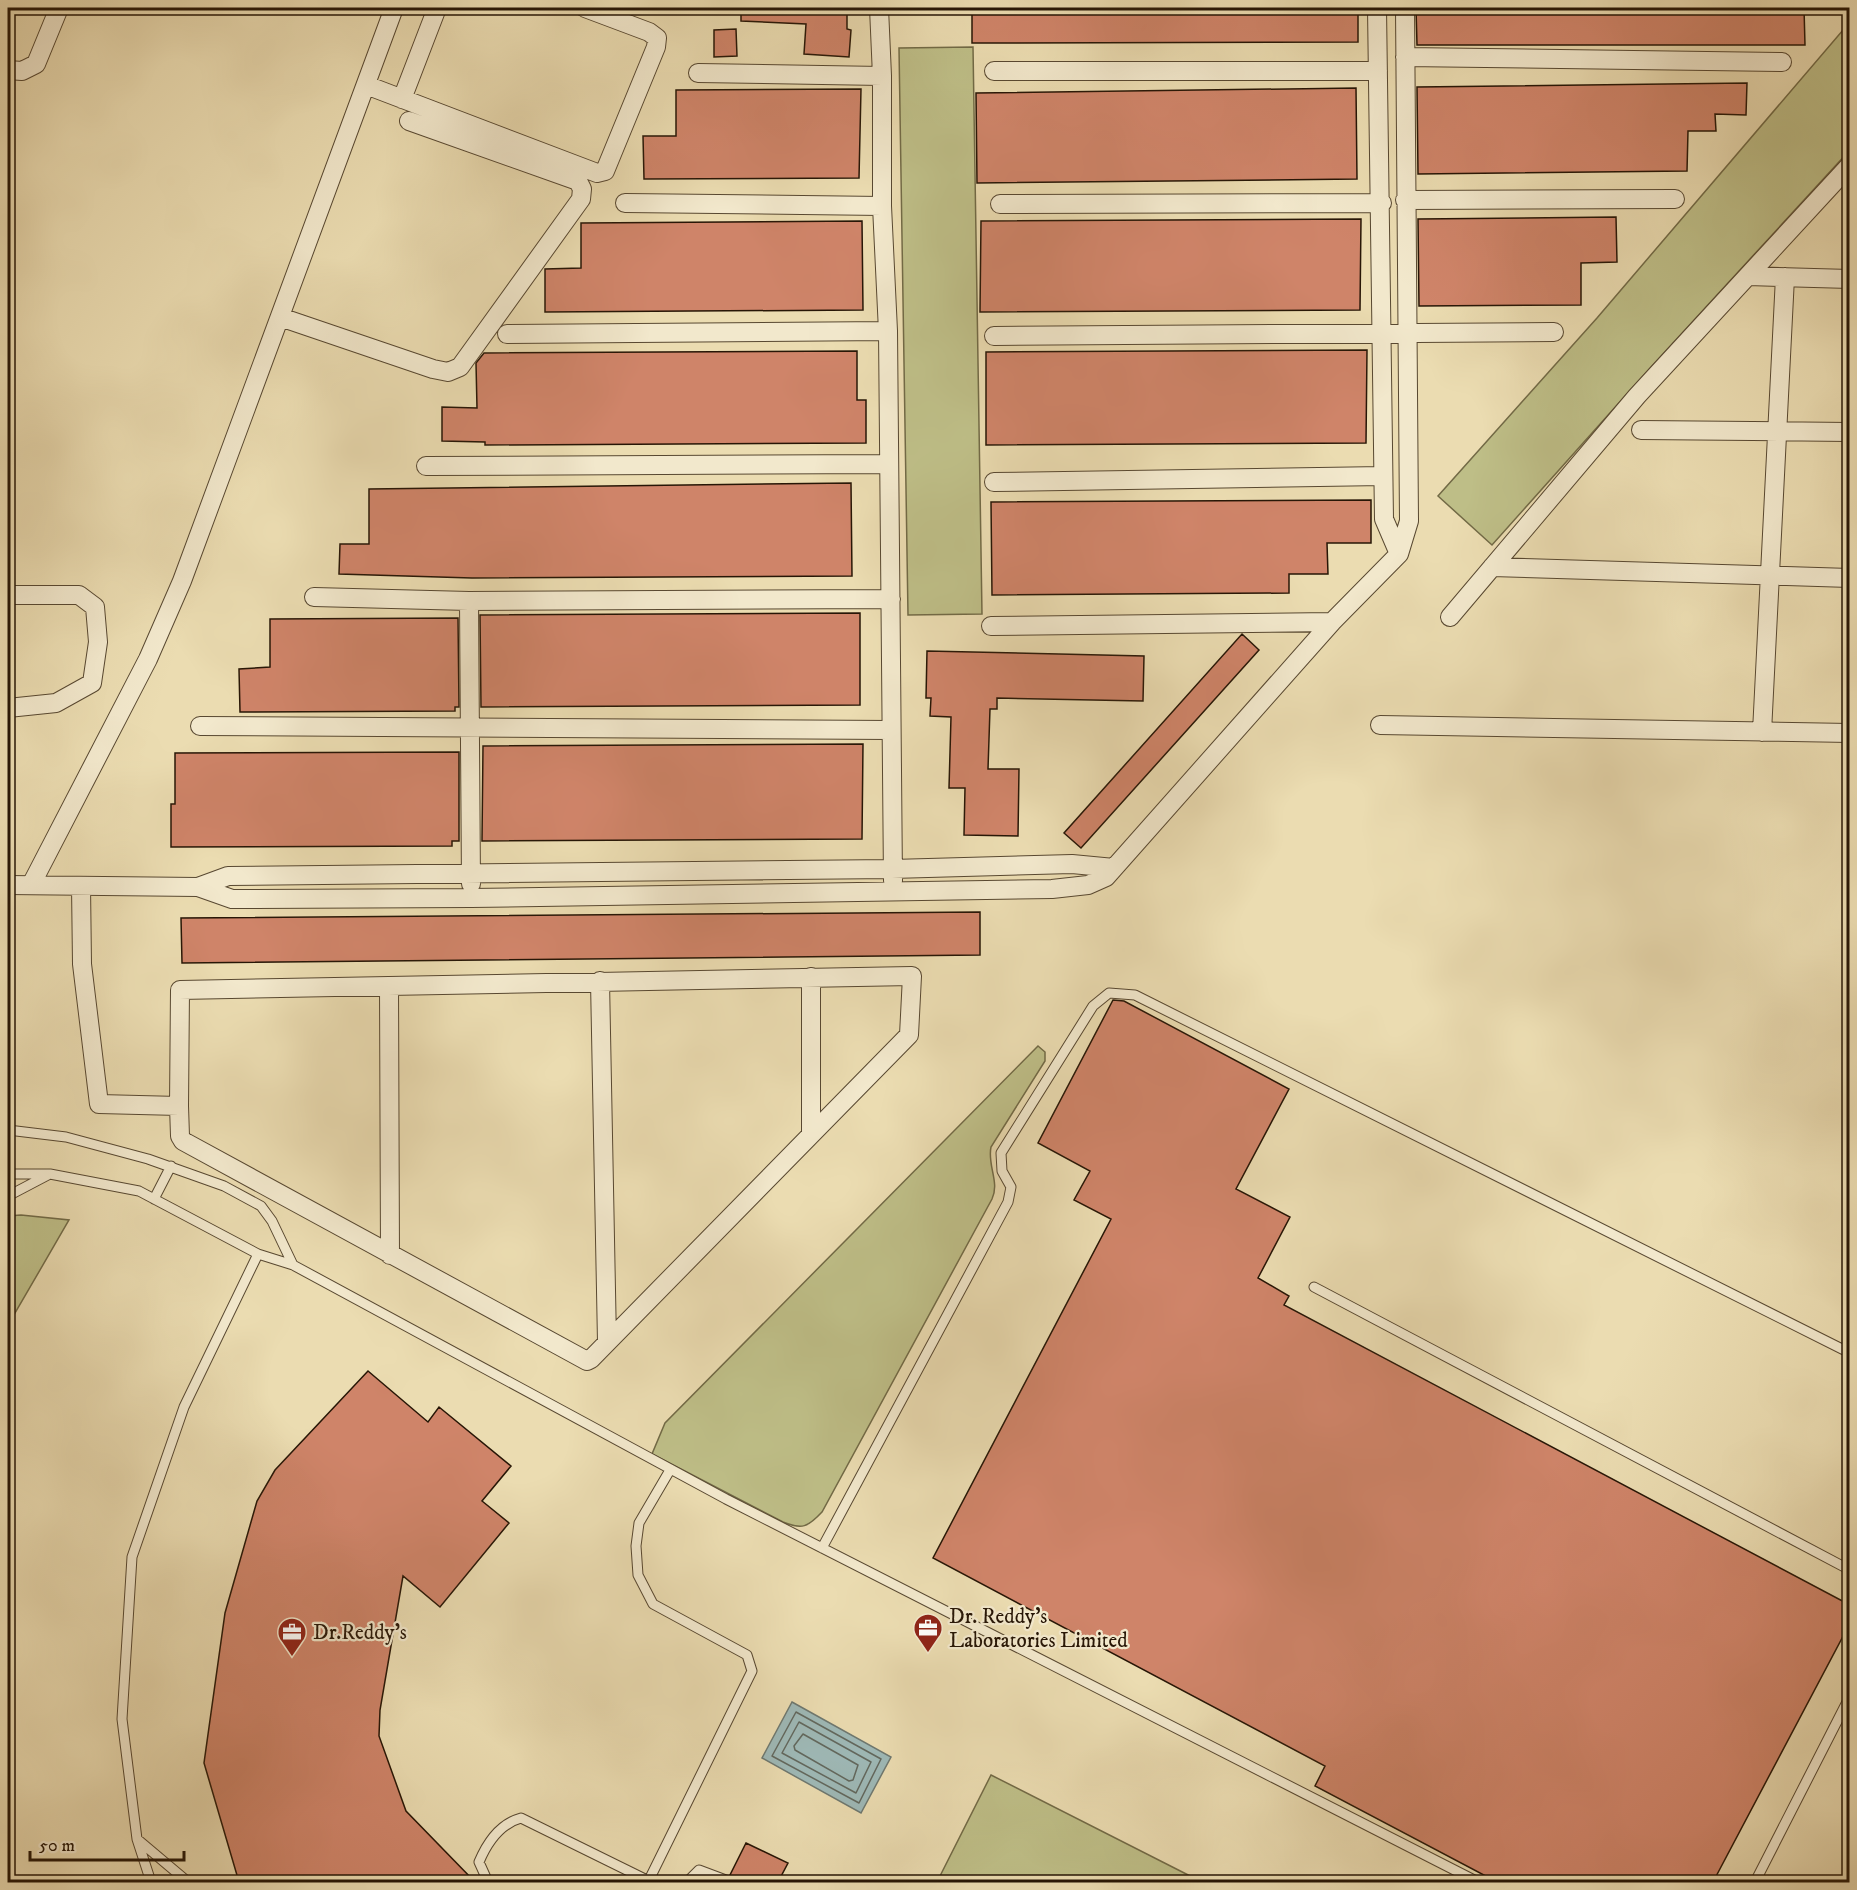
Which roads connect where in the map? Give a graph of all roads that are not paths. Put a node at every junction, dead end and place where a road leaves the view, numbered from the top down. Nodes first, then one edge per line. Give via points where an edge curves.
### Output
1 (59, 8) edge
2 (394, 8) edge
3 (436, 8) edge
4 (585, 8) edge
5 (879, 8) edge
6 (1377, 8) edge
7 (1405, 8) edge
8 (1405, 57) junction
9 (1782, 62) dead end
10 (8, 70) edge
11 (994, 71) dead end
12 (1378, 71) junction
13 (698, 73) dead end
14 (882, 76) junction
15 (366, 85) junction
16 (402, 99) junction
17 (409, 122) dead end
18 (1850, 165) edge
19 (1676, 199) dead end
20 (1406, 201) junction
21 (625, 203) dead end
22 (1382, 203) junction
23 (1000, 204) dead end
24 (882, 206) junction
25 (1748, 276) junction
26 (1785, 277) junction
27 (1850, 279) edge
28 (280, 317) junction
29 (888, 331) junction
30 (1554, 332) dead end
31 (1381, 333) junction
32 (507, 334) dead end
33 (1408, 334) junction
34 (994, 336) dead end
35 (1641, 430) dead end
36 (1777, 431) junction
37 (1850, 432) edge
38 (889, 464) junction
39 (426, 466) dead end
40 (1383, 476) junction
41 (994, 482) dead end
42 (1399, 554) junction
43 (1492, 567) junction
44 (1770, 576) junction
45 (1850, 578) edge
46 (8, 595) edge
47 (314, 597) dead end
48 (891, 599) junction
49 (469, 601) junction
50 (1450, 617) dead end
51 (1332, 622) junction
52 (991, 626) dead end
53 (8, 708) edge
54 (1380, 725) dead end
55 (200, 726) dead end
56 (471, 730) junction
57 (891, 730) junction
58 (1762, 732) junction
59 (1850, 733) edge
60 (1114, 868) junction
61 (892, 869) junction
62 (471, 872) junction
63 (8, 885) edge
64 (31, 885) junction
65 (81, 886) junction
66 (198, 887) junction
67 (893, 890) junction
68 (471, 898) junction
69 (811, 977) junction
70 (600, 981) junction
71 (389, 986) junction
72 (179, 1106) junction
73 (8, 1130) edge
74 (812, 1134) junction
75 (171, 1166) junction
76 (8, 1173) edge
77 (51, 1174) junction
78 (8, 1196) edge
79 (154, 1199) junction
80 (258, 1254) junction
81 (390, 1256) junction
82 (293, 1265) junction
83 (1314, 1287) dead end
84 (607, 1342) junction
85 (1850, 1353) edge
86 (670, 1470) junction
87 (822, 1548) junction
88 (1850, 1570) edge
89 (1850, 1696) edge
90 (138, 1839) junction
91 (151, 1882) edge
92 (188, 1882) edge
93 (488, 1882) edge
94 (649, 1882) edge
95 (687, 1882) edge
96 (731, 1882) edge
97 (1478, 1882) edge
98 (1755, 1882) edge

1 - 10 street via 36,64 22,71
2 - 15 street
3 - 16 street
4 - 16 street via 657,38 605,171 597,173
5 - 14 street
6 - 12 street
7 - 8 street
8 - 9 street
8 - 20 street
11 - 12 street
12 - 22 street
13 - 14 street
14 - 24 street
15 - 16 street
15 - 28 street
17 - 28 street via 578,181 581,199 460,368 448,372 433,369
18 - 25 street
19 - 20 street
20 - 33 street
21 - 24 street
22 - 23 street
22 - 31 street
24 - 29 street
25 - 26 street
25 - 43 street via 1637,396
26 - 27 street
26 - 36 street
28 - 64 street via 182,581 152,650
29 - 32 street
29 - 38 street
30 - 33 street
31 - 33 street
31 - 34 street
31 - 40 street
33 - 42 street via 1409,521
35 - 36 street
36 - 37 street
36 - 44 street
38 - 39 street
38 - 48 street
40 - 41 street
40 - 42 street via 1384,519
42 - 51 street
43 - 44 street
43 - 50 street
44 - 45 street
44 - 58 street
46 - 53 street via 79,595 95,607 98,642 92,683 56,703
47 - 49 street
48 - 49 street
48 - 57 street
49 - 56 street
51 - 52 street
51 - 60 street
54 - 58 street
55 - 56 street
56 - 57 street
56 - 62 street
57 - 61 street
58 - 59 street
60 - 61 street via 1072,864
60 - 67 street via 1106,878 1088,885 1052,889
61 - 62 street
61 - 67 street
62 - 66 street via 228,876
62 - 68 street
63 - 64 street
64 - 65 street
65 - 66 street
65 - 72 street via 82,964 99,1104
66 - 68 street via 232,899
67 - 68 street
69 - 70 street
69 - 74 street
69 - 74 street via 912,976 909,1035
70 - 71 street
70 - 84 street
71 - 72 street via 180,990
71 - 81 street
72 - 81 street via 183,1141
73 - 75 lane via 66,1137
74 - 84 street
75 - 79 lane
75 - 82 lane via 224,1186 261,1206
76 - 77 lane
77 - 78 lane
77 - 79 lane via 139,1191
79 - 80 lane
80 - 82 lane
80 - 90 lane via 184,1407 132,1557 122,1719
81 - 84 street via 583,1360 591,1359
82 - 86 lane
83 - 88 lane
85 - 87 lane via 1135,995 1109,993 1093,1006 1001,1153 1002,1172 1011,1187 1008,1202
86 - 87 lane
86 - 94 lane via 639,1523 638,1575 653,1604 747,1654 753,1671
87 - 97 lane
89 - 98 lane
90 - 91 lane
90 - 92 lane
93 - 94 lane via 479,1862 486,1846 510,1821 521,1818
95 - 96 lane via 699,1870

